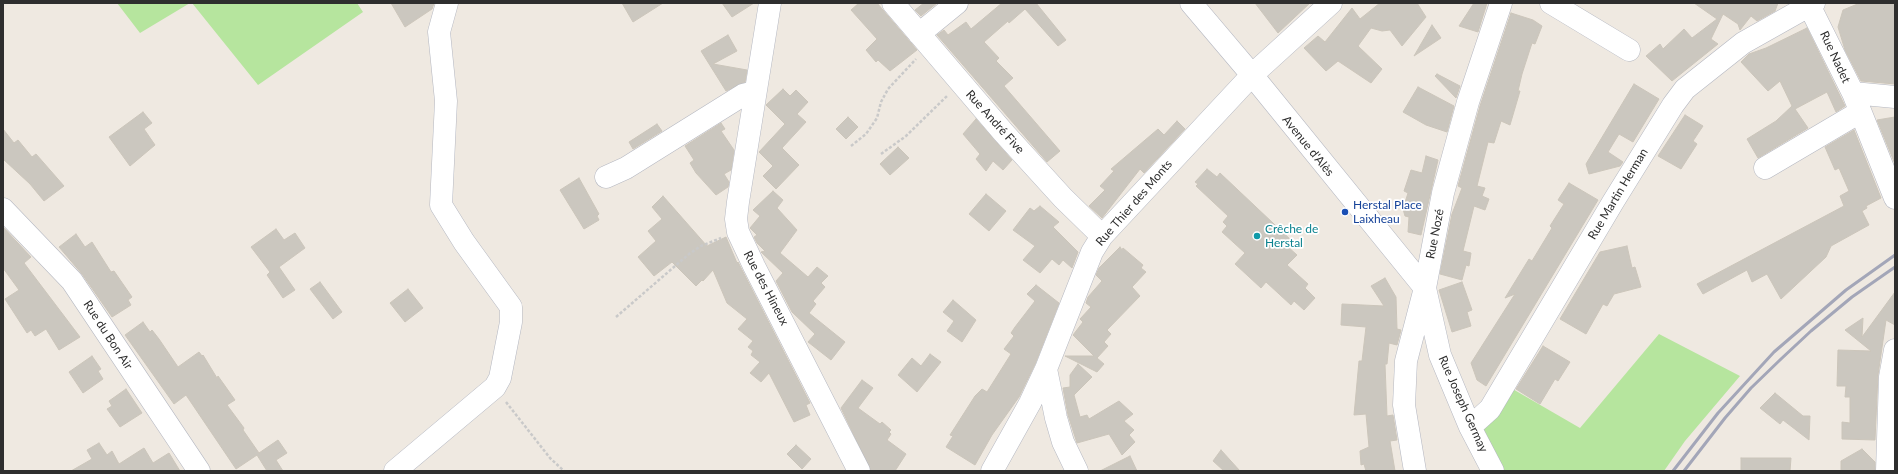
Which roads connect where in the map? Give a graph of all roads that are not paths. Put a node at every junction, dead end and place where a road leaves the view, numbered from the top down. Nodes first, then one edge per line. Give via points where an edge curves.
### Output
1 (447, 3) edge
2 (770, 3) edge
3 (893, 3) edge
4 (957, 3) edge
5 (1191, 3) edge
6 (1331, 3) edge
7 (1501, 3) edge
8 (1551, 3) edge
9 (1811, 3) edge
10 (924, 41) junction
11 (1629, 50) dead end
12 (1252, 75) junction
13 (755, 92) junction
14 (1895, 96) edge
15 (1856, 103) junction
16 (1765, 168) dead end
17 (606, 177) dead end
18 (1895, 198) edge
19 (3, 209) edge
20 (1102, 236) junction
21 (1425, 288) junction
22 (1895, 350) edge
23 (1046, 368) junction
24 (1470, 426) junction
25 (199, 471) edge
26 (395, 471) edge
27 (859, 471) edge
28 (992, 471) edge
29 (1077, 471) edge
30 (1415, 471) edge
31 (1493, 471) edge
32 (1887, 471) edge

1 - 26 street via 439,32 446,102 442,205 464,242 511,307 512,322 500,378 495,387
2 - 13 street, Rue des Hineux
3 - 10 street, Rue André Five
4 - 10 street
5 - 12 street, Avenue d'Alès
6 - 12 street, Rue Thier des Monts
7 - 21 street, Rue Nozé via 1468,102 1443,193
8 - 11 street
9 - 15 street, Rue Nadet
9 - 24 street, Rue Martin Herman via 1743,43 1686,89 1673,105 1490,409
10 - 20 street, Rue André Five via 1063,198
12 - 20 street, Rue Thier des Monts
12 - 21 street, Avenue d'Alès
13 - 17 street via 743,95 626,168
13 - 27 street, Rue des Hineux via 736,219 739,236
14 - 15 street
15 - 16 street
15 - 18 street, Rue Nadet
19 - 25 street, Rue du Bon Air via 72,280
20 - 23 street, Rue Thier des Monts via 1084,270
21 - 24 street, Rue Joseph Germay via 1440,355
21 - 30 street, Rue Nozé via 1406,361 1404,405
22 - 32 street via 1890,377
23 - 28 street, Rue Thier des Monts via 1030,404
23 - 29 street via 1063,442
24 - 31 street, Rue Joseph Germay

